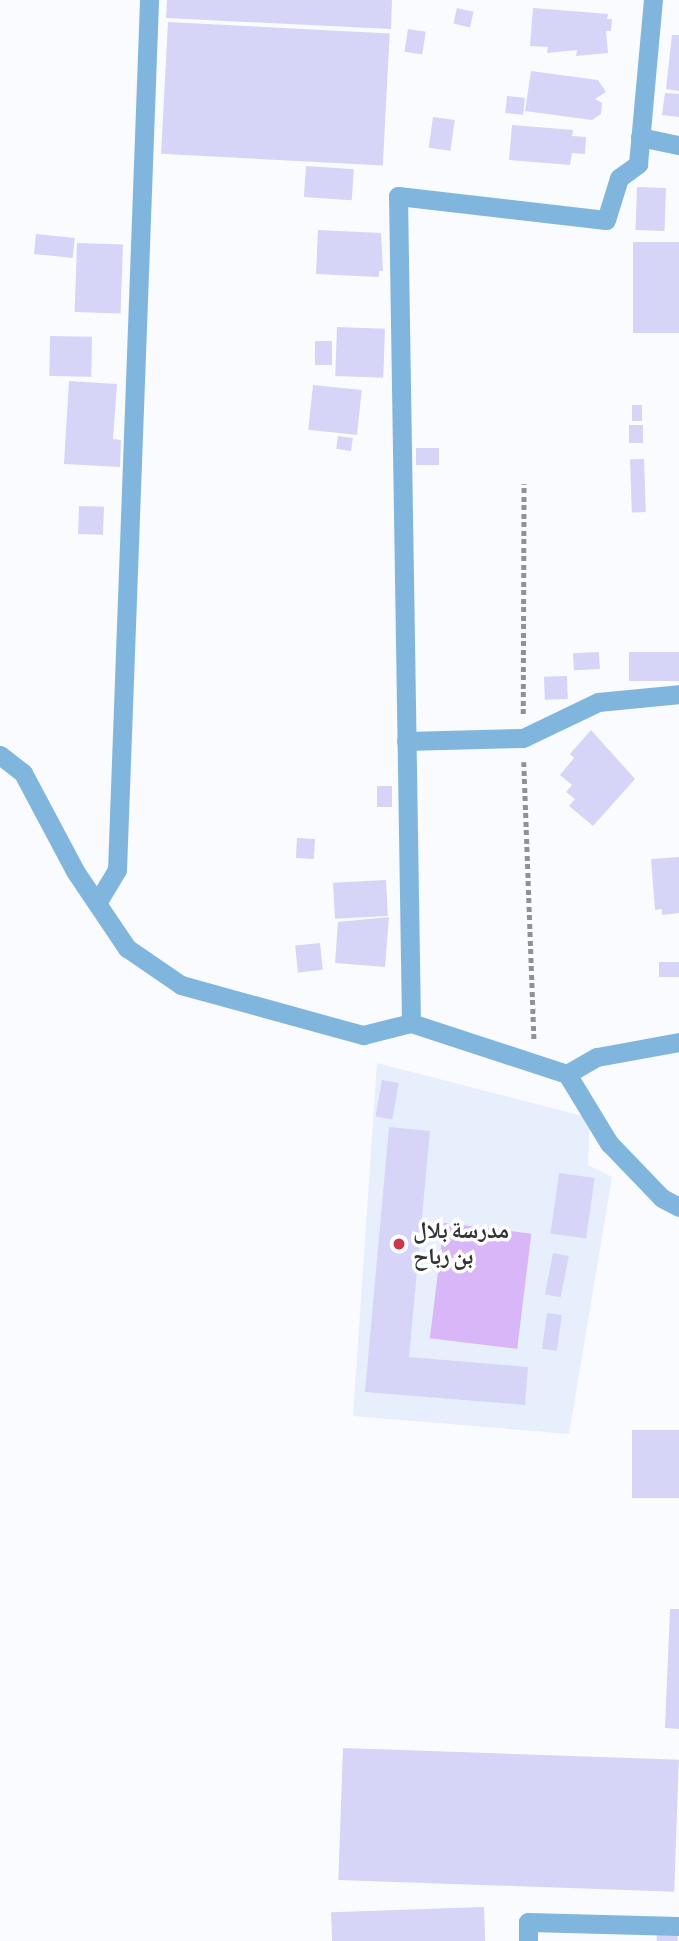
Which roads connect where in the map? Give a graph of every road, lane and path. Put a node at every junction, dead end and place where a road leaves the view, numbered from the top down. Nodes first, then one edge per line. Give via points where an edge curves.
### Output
1 (149, 0) edge
2 (653, 0) edge
3 (640, 137) junction
4 (679, 145) edge
5 (524, 484) dead end
6 (679, 694) edge
7 (523, 738) junction
8 (406, 741) junction
9 (0, 755) edge
10 (97, 903) junction
11 (411, 1023) junction
12 (679, 1042) edge
13 (534, 1062) junction
14 (567, 1074) junction
15 (679, 1207) edge
16 (679, 1926) edge
17 (528, 1941) edge

1 - 10 street via 117,870
2 - 3 street
3 - 4 street
3 - 8 street via 638,164 620,178 606,220 398,195
5 - 7 path
6 - 7 street via 598,702
7 - 8 street
7 - 13 path
8 - 11 street
9 - 10 street via 23,773
10 - 11 street via 127,948 181,985 363,1035
11 - 13 street
12 - 14 street via 597,1056
13 - 14 street
14 - 15 street via 609,1143 662,1198
16 - 17 street via 528,1923

